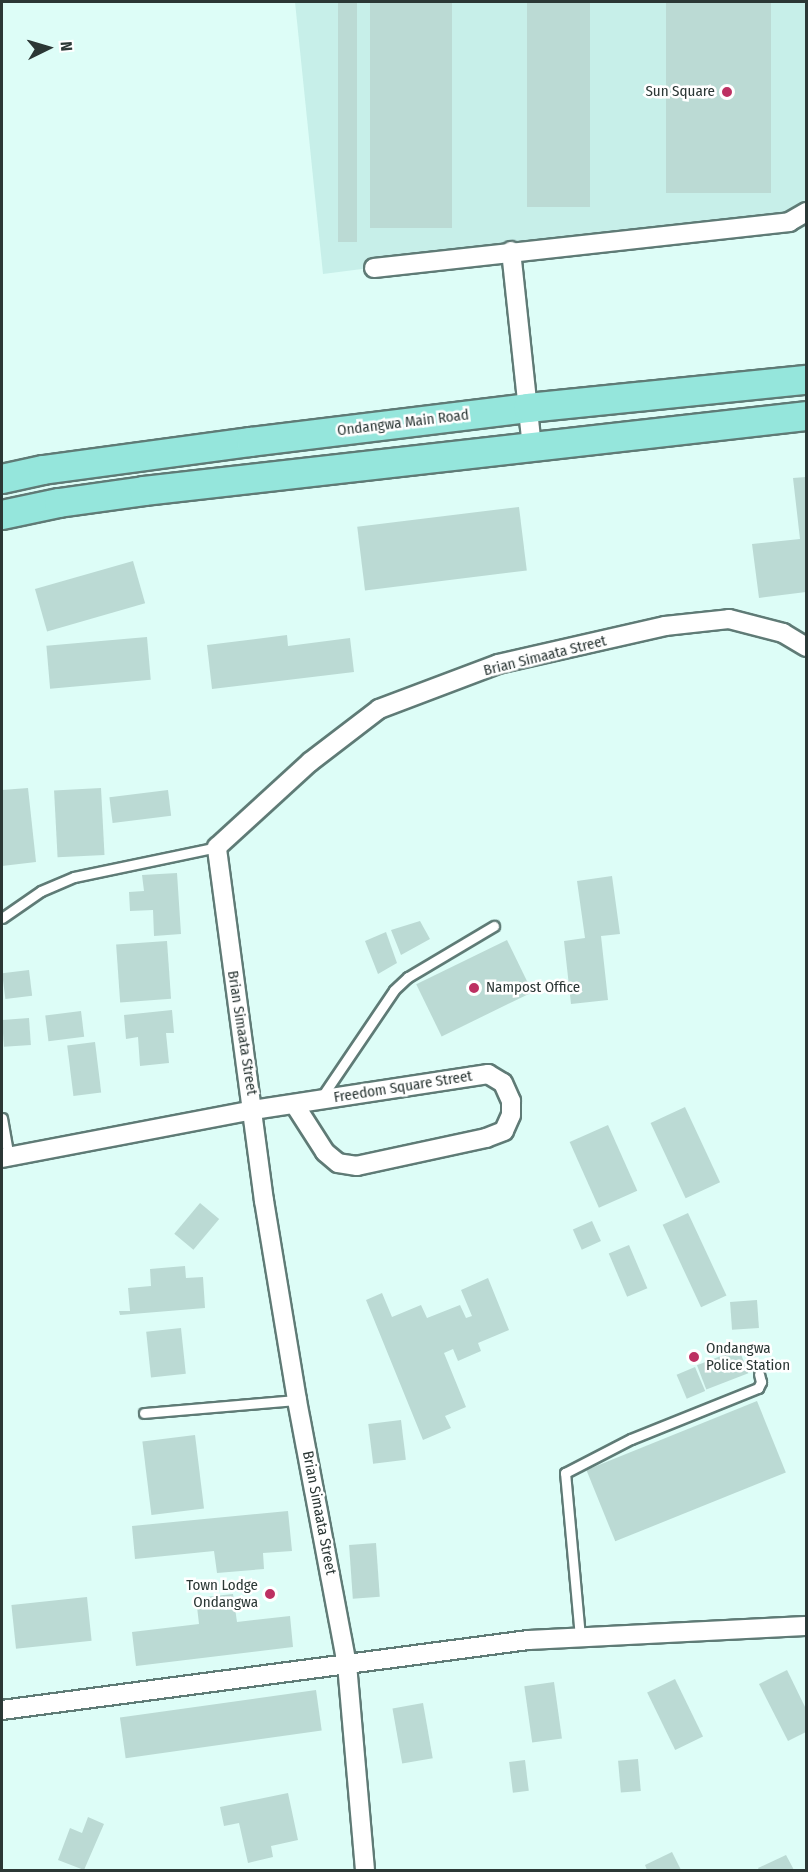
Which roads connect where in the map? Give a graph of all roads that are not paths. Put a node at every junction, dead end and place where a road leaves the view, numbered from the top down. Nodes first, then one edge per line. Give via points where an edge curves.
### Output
1 (807, 212) edge
2 (511, 251) junction
3 (374, 268) dead end
4 (807, 380) edge
5 (528, 408) junction
6 (807, 416) edge
7 (532, 447) junction
8 (2, 479) edge
9 (2, 515) edge
10 (807, 647) edge
11 (217, 848) junction
12 (2, 918) edge
13 (494, 926) dead end
14 (320, 1100) junction
15 (295, 1105) junction
16 (253, 1110) junction
17 (2, 1118) edge
18 (5, 1157) edge
19 (759, 1374) dead end
20 (297, 1400) junction
21 (144, 1413) dead end
22 (807, 1626) edge
23 (580, 1637) junction
24 (347, 1665) junction
25 (2, 1710) edge
26 (364, 1870) edge

1 - 2 street via 789,222
2 - 3 street
2 - 5 street
4 - 5 main road, Ondangwa Main Road
5 - 7 street
5 - 8 main road, Ondangwa Main Road via 251,441
6 - 7 main road
7 - 9 main road via 144,491
10 - 11 street, Brian Simaata Street via 783,633 729,619 665,626 498,664 379,709 310,762
11 - 12 lane via 74,877 41,891
11 - 16 street, Brian Simaata Street
13 - 14 lane via 408,977 394,990
14 - 15 street, Freedom Square Street
14 - 15 street, Freedom Square Street via 488,1074 503,1083 512,1115 504,1131 486,1138 357,1166 338,1163 325,1152
15 - 16 street, Freedom Square Street
16 - 18 street, Freedom Square Street
16 - 20 street, Brian Simaata Street
17 - 18 lane
19 - 23 lane via 758,1388 631,1439 565,1473
20 - 21 lane
20 - 24 street, Brian Simaata Street
22 - 23 street
23 - 24 street via 528,1640
24 - 25 street
24 - 26 street, Brian Simaata Street

